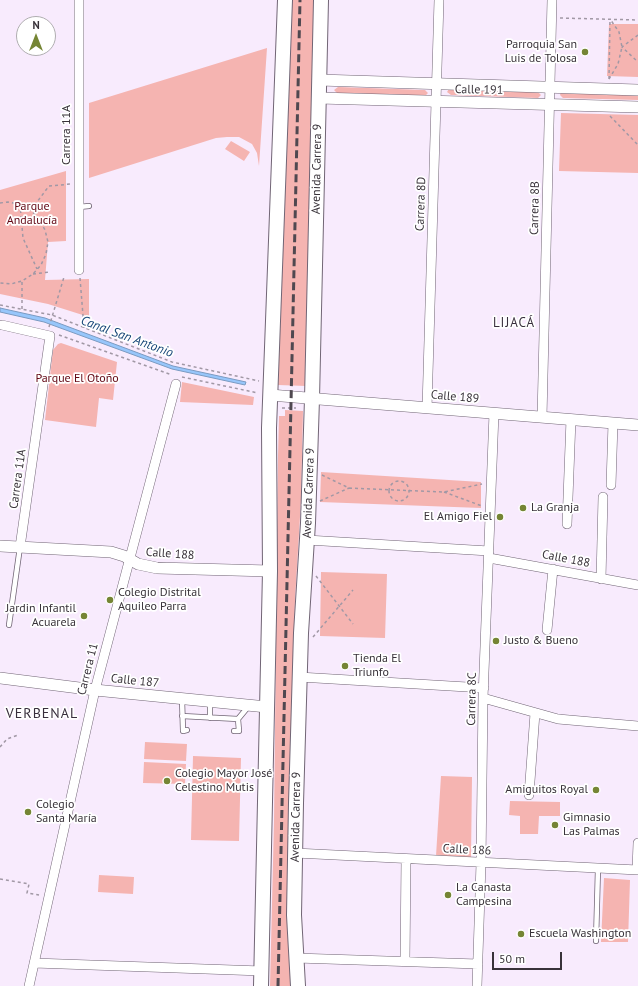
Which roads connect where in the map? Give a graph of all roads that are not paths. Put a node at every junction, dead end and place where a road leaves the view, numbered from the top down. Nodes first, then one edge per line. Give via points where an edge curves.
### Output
1 (79, 0) edge
2 (284, 0) edge
3 (321, 0) edge
4 (439, 0) edge
5 (552, 0) edge
6 (319, 80) junction
7 (436, 84) junction
8 (550, 87) junction
9 (638, 90) edge
10 (319, 98) junction
11 (436, 102) junction
12 (549, 104) junction
13 (638, 107) edge
14 (89, 206) dead end
15 (79, 207) junction
16 (79, 270) road end
17 (2, 325) dead end
18 (176, 384) dead end
19 (265, 394) junction
20 (312, 399) junction
21 (427, 408) junction
22 (494, 413) junction
23 (542, 417) junction
24 (571, 419) junction
25 (613, 423) junction
26 (638, 425) edge
27 (611, 485) dead end
28 (603, 497) dead end
29 (567, 524) dead end
30 (307, 540) junction
31 (0, 546) edge
32 (20, 547) junction
33 (489, 555) junction
34 (130, 560) junction
35 (553, 570) junction
36 (270, 571) junction
37 (601, 579) junction
38 (638, 586) edge
39 (9, 625) dead end
40 (547, 630) dead end
41 (299, 677) junction
42 (0, 678) edge
43 (484, 688) junction
44 (95, 690) junction
45 (483, 698) junction
46 (182, 699) junction
47 (210, 702) junction
48 (249, 706) junction
49 (267, 707) junction
50 (535, 713) junction
51 (182, 716) junction
52 (210, 718) junction
53 (238, 719) junction
54 (638, 726) edge
55 (186, 730) dead end
56 (234, 731) dead end
57 (529, 795) dead end
58 (638, 843) edge
59 (295, 853) junction
60 (406, 859) junction
61 (481, 863) junction
62 (598, 868) junction
63 (637, 870) edge
64 (596, 941) dead end
65 (296, 958) junction
66 (405, 961) junction
67 (34, 964) junction
68 (478, 964) junction
69 (262, 971) junction
70 (29, 986) edge
71 (261, 986) edge
72 (298, 986) edge
73 (477, 986) edge

1 - 15 street, Carrera 11A
2 - 19 main road
3 - 6 main road, Avenida Carrera 9
4 - 7 street, Carrera 8D
5 - 8 street, Carrera 8B
6 - 7 street, Calle 191
6 - 10 main road, Avenida Carrera 9
7 - 8 street, Calle 191
7 - 11 street, Carrera 8D
8 - 9 street, Calle 191
8 - 12 street, Carrera 8B
10 - 11 street, Calle 191
10 - 20 main road, Avenida Carrera 9
11 - 12 street, Calle 191
11 - 21 street, Carrera 8D
12 - 13 street, Calle 191
12 - 23 street, Carrera 8B
14 - 15 lane
15 - 16 street, Carrera 11A
17 - 32 street, Carrera 11A via 51,333
18 - 34 street, Carrera 11
19 - 20 street, Calle 189
19 - 36 main road
20 - 21 street, Calle 189
20 - 30 main road, Avenida Carrera 9
21 - 22 street, Calle 189
22 - 23 street, Calle 189
22 - 33 street, Carrera 8C
23 - 24 street, Calle 189
24 - 25 street, Calle 189
24 - 29 street
25 - 26 street, Calle 189
25 - 27 street
28 - 37 street
30 - 33 street, Calle 188
30 - 41 main road, Avenida Carrera 9
31 - 32 street, Calle 188
32 - 34 street, Calle 188 via 111,552
32 - 39 lane, Carrera 11A
33 - 35 street, Calle 188
33 - 43 street, Carrera 8C
34 - 36 street, Calle 188 via 142,566 157,568
34 - 44 street, Carrera 11
35 - 37 street, Calle 188
35 - 40 street
36 - 49 main road
37 - 38 street, Calle 188
41 - 43 street
41 - 59 main road, Avenida Carrera 9
42 - 44 street, Calle 187
43 - 45 street, Carrera 8C
44 - 46 street, Calle 187
44 - 67 street, Carrera 11
45 - 50 street
45 - 61 street, Carrera 8C
46 - 47 street, Calle 187
46 - 51 lane
47 - 48 street, Calle 187
47 - 52 lane
48 - 49 street, Calle 187
48 - 53 lane
49 - 69 main road
50 - 54 street via 583,723
50 - 57 street
51 - 52 lane
51 - 55 lane via 182,730
52 - 53 lane
53 - 56 lane via 239,731
58 - 63 street
59 - 60 street, Calle 186
59 - 65 main road, Avenida Carrera 9
60 - 61 street, Calle 186
60 - 66 street
61 - 62 street, Calle 186
61 - 68 street, Carrera 8C
62 - 63 street, Calle 186
62 - 64 lane
65 - 66 street
65 - 72 main road, Avenida Carrera 9
66 - 68 street
67 - 69 street
67 - 70 street, Carrera 11
68 - 73 street, Carrera 8C
69 - 71 main road

